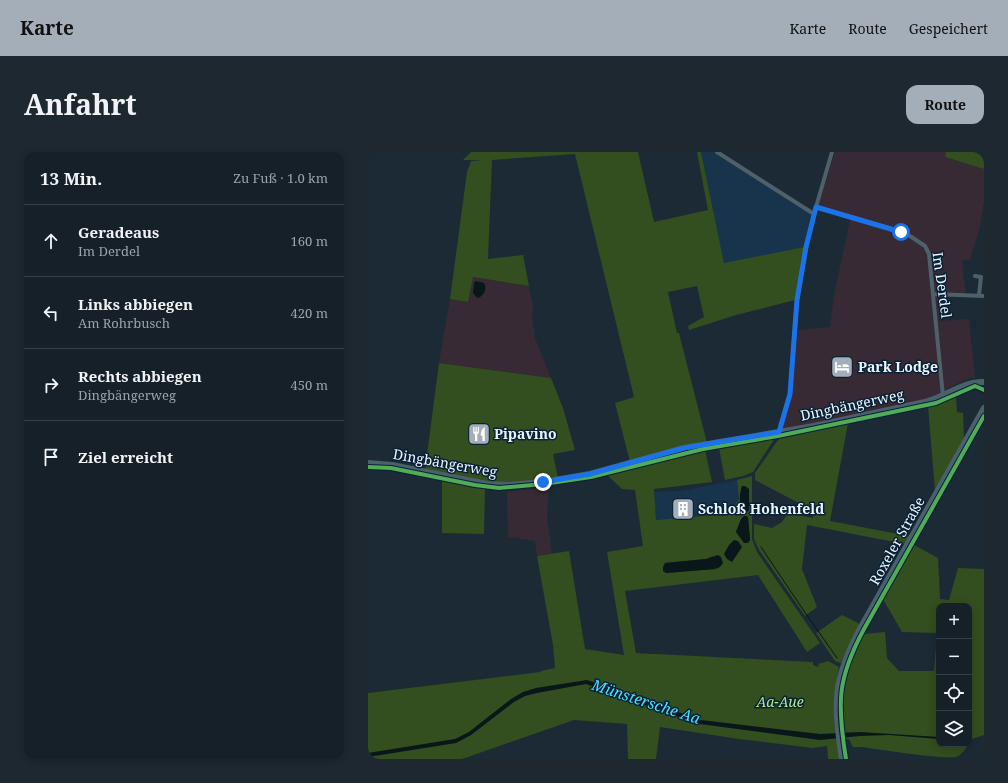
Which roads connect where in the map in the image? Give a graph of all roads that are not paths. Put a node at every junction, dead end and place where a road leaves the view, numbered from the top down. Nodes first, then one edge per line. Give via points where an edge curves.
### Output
1 (717, 152) edge
2 (832, 152) edge
3 (816, 207) junction
4 (814, 214) junction
5 (975, 276) dead end
6 (933, 294) junction
7 (982, 296) edge
8 (984, 382) edge
9 (943, 396) junction
10 (984, 408) edge
11 (779, 432) junction
12 (368, 464) edge
13 (842, 759) edge

1 - 4 street
2 - 3 street
3 - 4 street
3 - 6 street, Im Derdel via 892,229 920,242 929,254
4 - 11 street via 797,300 790,394
5 - 7 street via 981,277
6 - 7 street
6 - 9 street, Im Derdel
8 - 9 main road, Dingbängerweg via 968,384
9 - 11 main road, Dingbängerweg via 925,402
10 - 13 main road, Roxeler Straße via 851,646 841,670 836,702
11 - 12 main road, Dingbängerweg via 684,448 584,475 509,485 487,484 399,466

